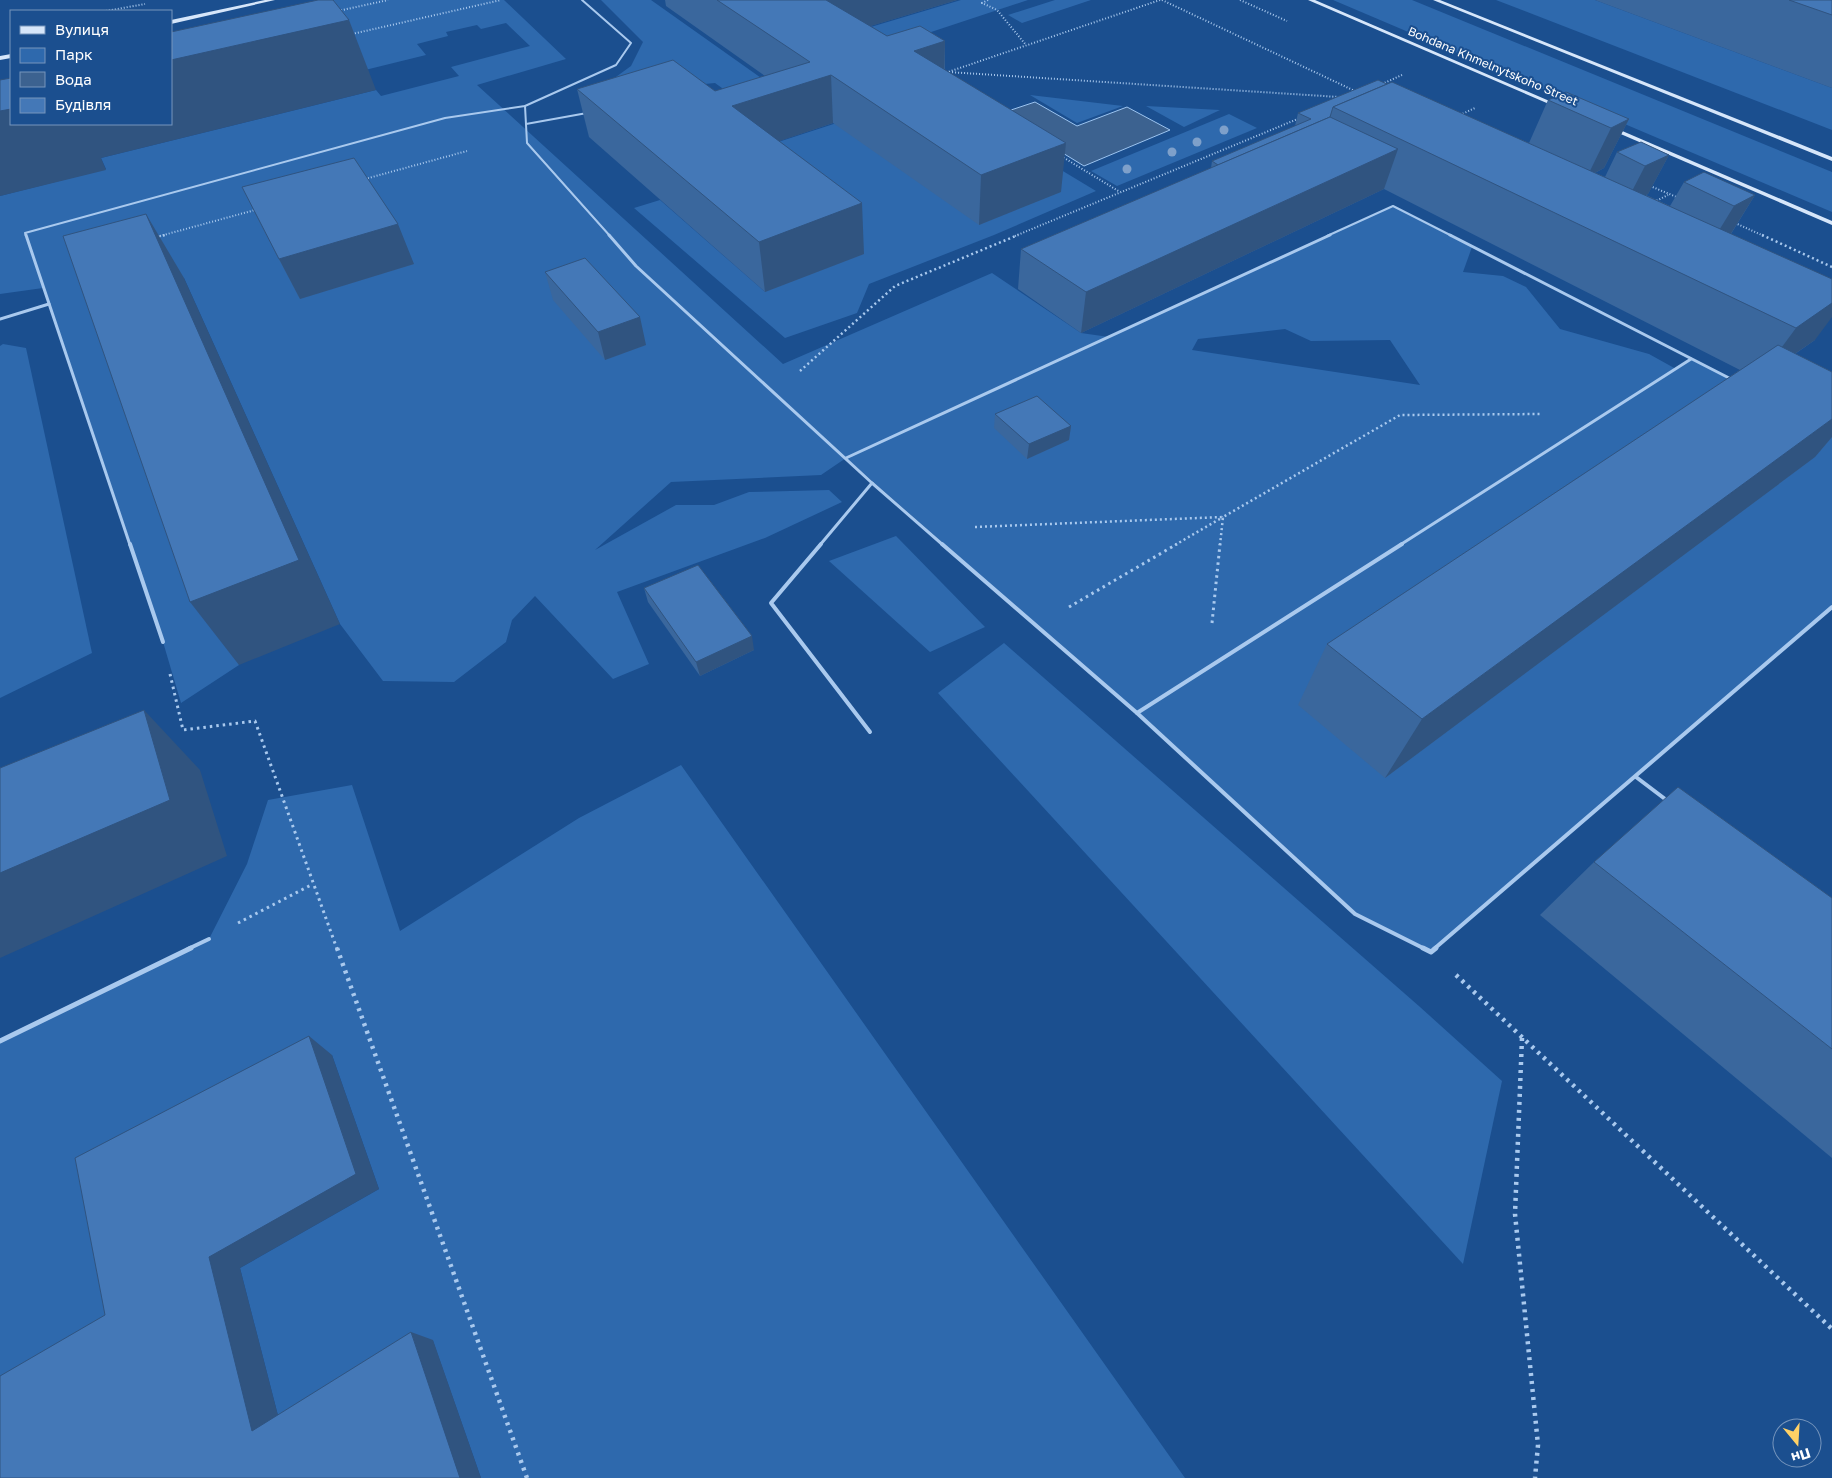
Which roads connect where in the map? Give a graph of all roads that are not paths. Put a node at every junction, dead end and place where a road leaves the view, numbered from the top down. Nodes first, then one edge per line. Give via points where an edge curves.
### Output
1 (272, 0) edge
2 (582, 0) edge
3 (1311, 0) edge
4 (1436, 0) edge
5 (172, 22) edge
6 (525, 106) junction
7 (1568, 110) edge
8 (591, 112) edge
9 (526, 124) junction
10 (1604, 126) edge
11 (1832, 159) edge
12 (1832, 223) edge
13 (49, 304) junction
14 (0, 319) edge
15 (1691, 359) junction
16 (1734, 381) edge
17 (846, 458) junction
18 (872, 483) junction
19 (1832, 607) edge
20 (163, 642) road end
21 (1137, 713) junction
22 (870, 732) dead end
23 (1636, 777) junction
24 (1675, 806) edge
25 (209, 939) road end
26 (0, 1041) edge

1 - 5 street
2 - 6 lane via 631,43 616,65
3 - 7 street, Bohdana Khmelnytskoho Street
4 - 11 street
6 - 9 lane
6 - 13 lane via 445,118 25,233
8 - 9 lane
9 - 17 lane via 527,143 636,266
10 - 12 street
13 - 14 lane
13 - 20 lane
15 - 16 lane
15 - 17 lane via 1393,206
15 - 21 lane
17 - 18 lane
18 - 21 lane
18 - 22 lane via 771,603
19 - 23 lane
21 - 23 lane via 1355,914 1431,952
23 - 24 lane
25 - 26 lane

